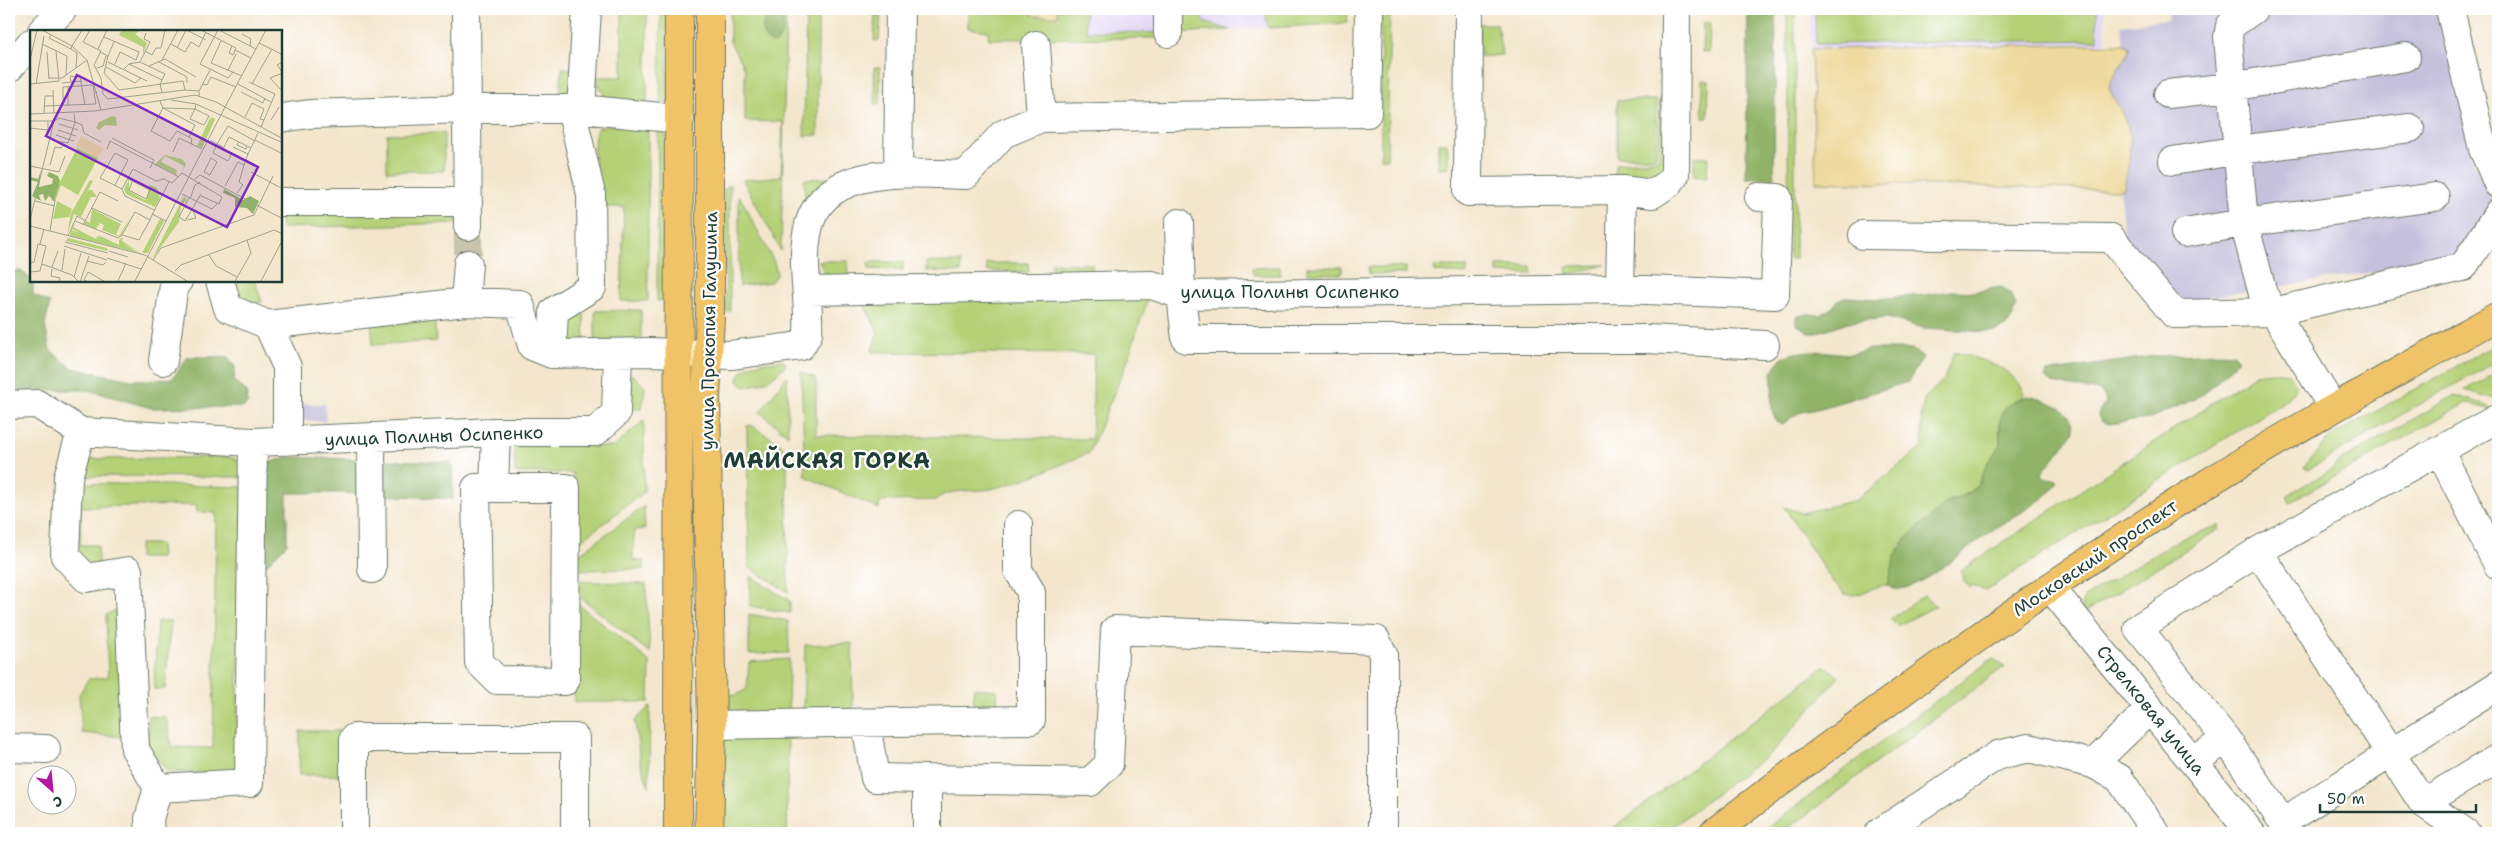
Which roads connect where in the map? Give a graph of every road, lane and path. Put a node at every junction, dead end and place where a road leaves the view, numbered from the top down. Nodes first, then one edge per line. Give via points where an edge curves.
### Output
1 (63, 9) edge
2 (466, 9) edge
3 (586, 9) edge
4 (679, 9) edge
5 (710, 9) edge
6 (900, 9) edge
7 (1369, 9) edge
8 (1470, 9) edge
9 (1676, 9) edge
10 (2254, 9) edge
11 (2450, 9) edge
12 (43, 30) edge
13 (30, 44) edge
14 (1036, 45) dead end
15 (2406, 58) dead end
16 (9, 68) edge
17 (2231, 87) junction
18 (2168, 94) dead end
19 (467, 109) junction
20 (576, 109) junction
21 (282, 118) edge
22 (680, 118) junction
23 (1040, 118) junction
24 (2410, 128) dead end
25 (2239, 150) junction
26 (2173, 161) dead end
27 (898, 173) junction
28 (2498, 184) edge
29 (1622, 190) junction
30 (1759, 197) dead end
31 (2435, 197) dead end
32 (282, 202) edge
33 (2498, 213) edge
34 (1179, 223) dead end
35 (2244, 223) junction
36 (1863, 234) dead end
37 (2185, 234) dead end
38 (468, 264) tunnel mouth
39 (177, 282) edge
40 (220, 282) edge
41 (1620, 289) junction
42 (807, 291) junction
43 (1181, 295) junction
44 (465, 302) junction
45 (2273, 312) junction
46 (2498, 316) edge
47 (268, 325) junction
48 (1765, 345) dead end
49 (678, 352) junction
50 (709, 353) junction
51 (552, 354) junction
52 (618, 354) junction
53 (163, 361) dead end
54 (9, 405) edge
55 (2333, 408) junction
56 (2495, 427) edge
57 (81, 432) junction
58 (496, 432) junction
59 (371, 439) junction
60 (286, 441) junction
61 (253, 442) junction
62 (2439, 450) junction
63 (494, 488) junction
64 (1018, 524) dead end
65 (2258, 551) junction
66 (2498, 565) edge
67 (372, 569) dead end
68 (2050, 587) junction
69 (2498, 685) edge
70 (2150, 709) junction
71 (866, 723) junction
72 (712, 725) junction
73 (2226, 739) junction
74 (9, 748) edge
75 (46, 749) dead end
76 (2389, 753) junction
77 (2498, 758) edge
78 (2193, 762) junction
79 (2093, 764) junction
80 (927, 779) junction
81 (158, 788) junction
82 (2423, 803) junction
83 (2242, 828) edge
84 (150, 833) edge
85 (354, 833) edge
86 (575, 833) edge
87 (678, 833) edge
88 (709, 833) edge
89 (927, 833) edge
90 (1383, 833) edge
91 (1713, 833) edge
92 (1879, 833) edge
93 (2156, 833) edge
94 (2466, 833) edge

1 - 12 street
2 - 19 street
3 - 20 street
4 - 22 main road, улица Прокопия Галушина
5 - 50 main road, улица Прокопия Галушина
6 - 27 street
7 - 23 street via 1367,113
8 - 29 street via 1468,192
9 - 29 street via 1674,175 1669,183 1653,194
10 - 17 street via 2230,26
11 - 28 street via 2483,149
13 - 16 street
14 - 23 street
15 - 17 street
17 - 18 street
17 - 25 street
19 - 20 street
19 - 21 street via 310,114
19 - 32 street via 468,214
20 - 22 street
20 - 51 street via 591,194 592,288 554,311
22 - 49 main road, улица Прокопия Галушина
23 - 27 street via 1003,134 966,175
24 - 25 street
25 - 26 street
25 - 35 street
27 - 42 street via 851,181 816,208 807,234
29 - 41 street
30 - 41 street, улица Полины Осипенко via 1778,198 1775,294
31 - 35 street
33 - 45 street via 2463,267
34 - 43 street
35 - 37 street
35 - 45 street via 2263,294
36 - 45 street via 2110,238 2174,314
38 - 44 street
39 - 53 street
40 - 47 street via 228,308
41 - 43 street, улица Полины Осипенко
42 - 43 street, улица Полины Осипенко via 1152,285
42 - 50 street via 808,334 801,346 731,355
43 - 48 street via 1186,339 1647,339
44 - 47 street
44 - 51 street via 520,304 532,346
45 - 55 street
46 - 55 main road, Московский проспект
47 - 60 street via 287,367
49 - 50 street
49 - 52 street
49 - 87 main road, улица Прокопия Галушина
50 - 72 main road, улица Прокопия Галушина via 706,398
51 - 52 street
52 - 58 street, улица Полины Осипенко via 616,413 595,432
54 - 57 street, улица Полины Осипенко via 37,404
55 - 68 main road, Московский проспект via 2196,491
56 - 62 street
57 - 61 street, улица Полины Осипенко
57 - 81 street via 68,477 65,556 86,578 128,571 135,749
58 - 59 street, улица Полины Осипенко
58 - 63 street
59 - 60 street, улица Полины Осипенко
59 - 67 street
60 - 61 street, улица Полины Осипенко
61 - 81 street via 249,784
62 - 65 street
62 - 66 street
63 - 63 street via 566,488 565,681 497,680 479,662 476,488
64 - 71 street via 1018,570 1031,592 1031,720
65 - 73 street via 2138,628
65 - 76 street
68 - 70 street, Стрелковая улица
68 - 91 main road, Московский проспект via 1891,698
69 - 76 street
70 - 78 street, Стрелковая улица
70 - 79 street
71 - 72 street
71 - 80 street via 875,778
72 - 88 main road, улица Прокопия Галушина
73 - 76 street via 2283,822
73 - 78 street
74 - 75 street
76 - 82 street
77 - 82 street
78 - 83 street, Стрелковая улица
79 - 92 street via 2029,748 1998,755
79 - 93 street via 2119,778
80 - 89 street
80 - 90 street via 1090,782 1109,764 1115,630 1376,640 1383,654
81 - 84 street via 149,819
82 - 94 street
85 - 86 street via 354,738 575,738

